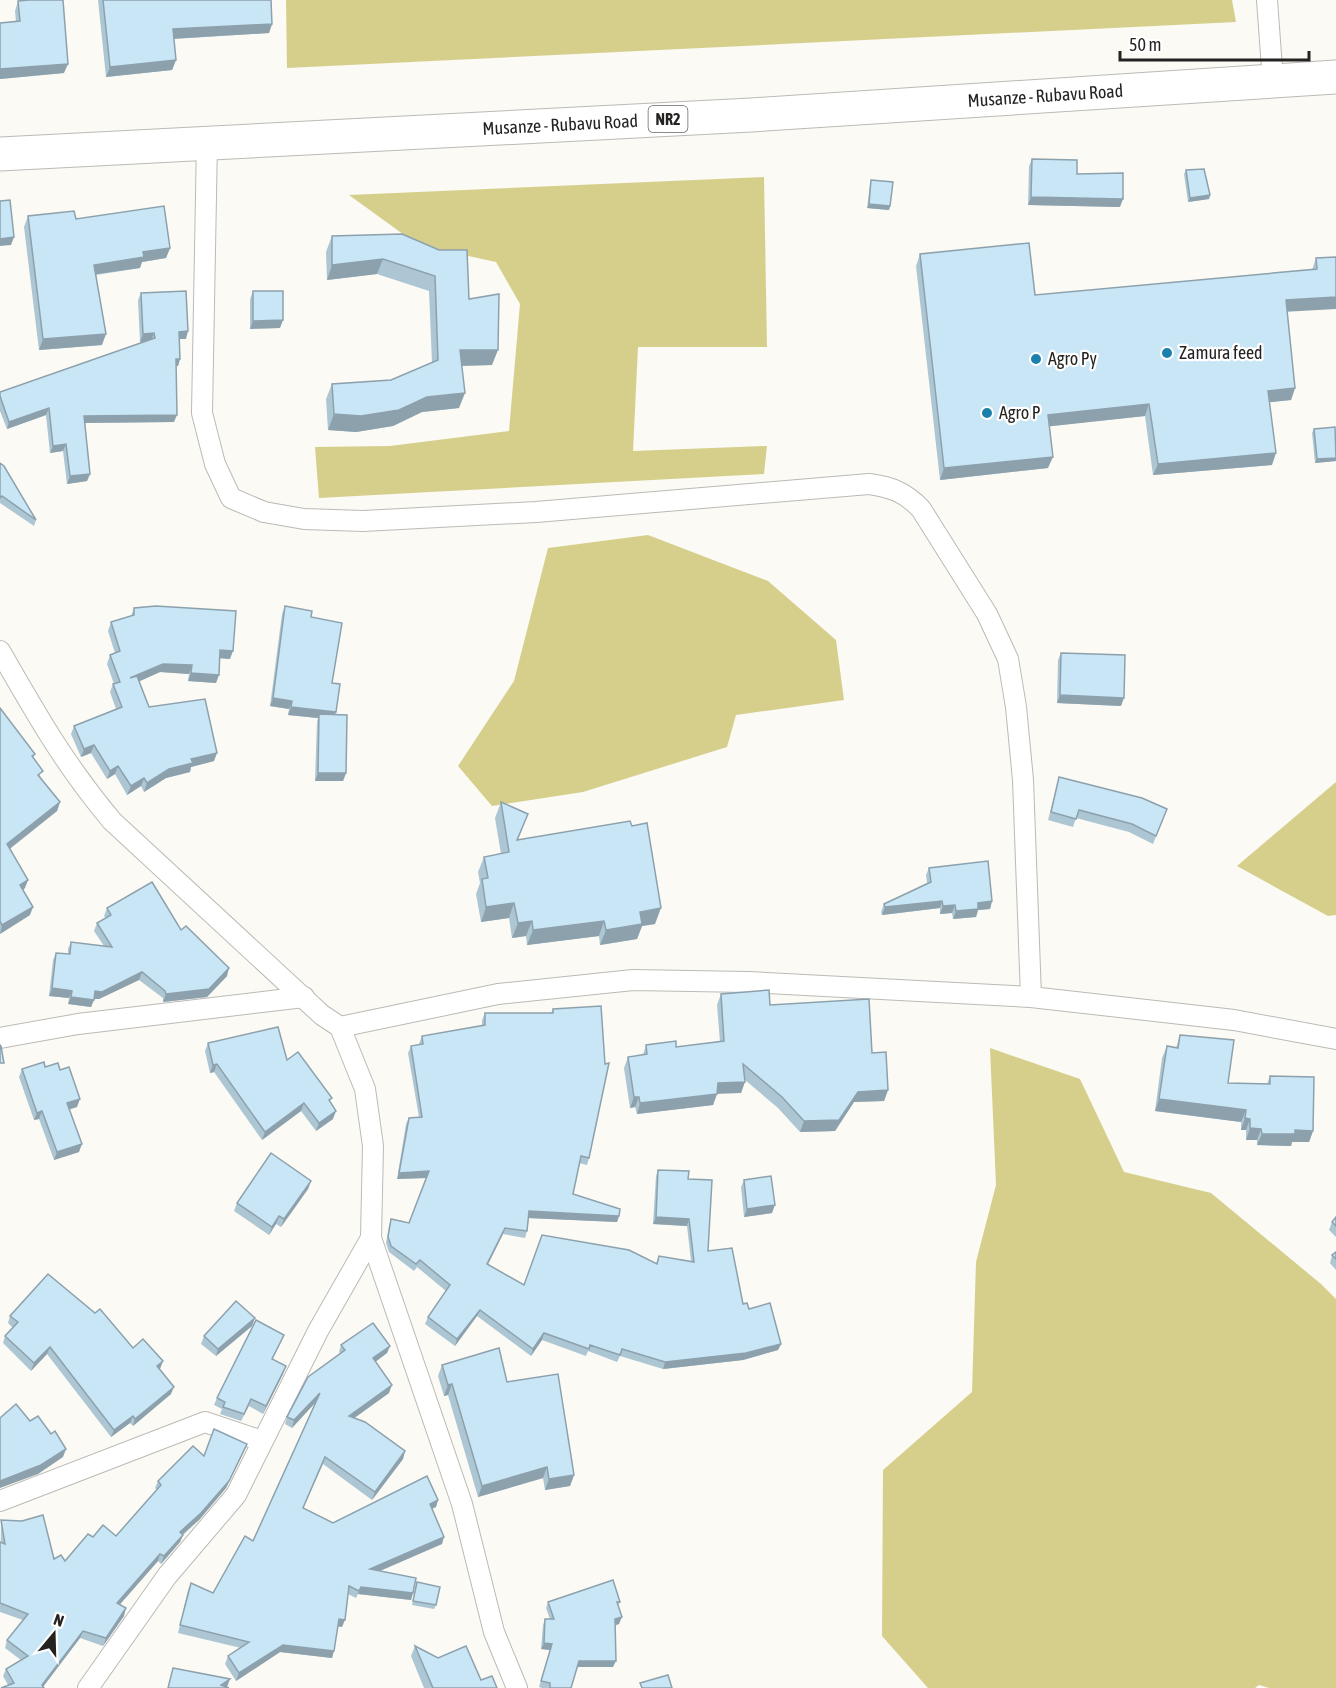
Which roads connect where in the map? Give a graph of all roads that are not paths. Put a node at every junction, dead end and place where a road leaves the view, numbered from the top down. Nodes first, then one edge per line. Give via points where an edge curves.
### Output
1 (1267, 0) edge
2 (1336, 77) edge
3 (1273, 82) junction
4 (207, 141) junction
5 (0, 154) edge
6 (0, 651) edge
7 (304, 997) junction
8 (1031, 997) junction
9 (340, 1027) junction
10 (0, 1038) edge
11 (1336, 1039) edge
12 (371, 1238) junction
13 (262, 1441) junction
14 (0, 1501) edge
15 (88, 1688) edge
16 (517, 1688) edge

1 - 3 street
2 - 3 highway, Musanze - Rubavu Road / NR2
3 - 4 highway, Musanze - Rubavu Road / NR2 via 752,115
4 - 5 highway, Musanze - Rubavu Road / NR2
4 - 8 street via 202,413 215,464 231,498 264,512 304,519 363,521 536,512 869,484 898,490 910,497 987,614 1008,659 1023,780
6 - 7 street via 46,734 112,821
7 - 9 street
7 - 10 street via 78,1024
8 - 9 street via 633,980 498,994
8 - 11 street via 1234,1020
9 - 12 street via 364,1089 373,1146
12 - 13 street
12 - 16 street via 462,1504 494,1632
13 - 14 street via 205,1422
13 - 15 street via 236,1495 167,1576

